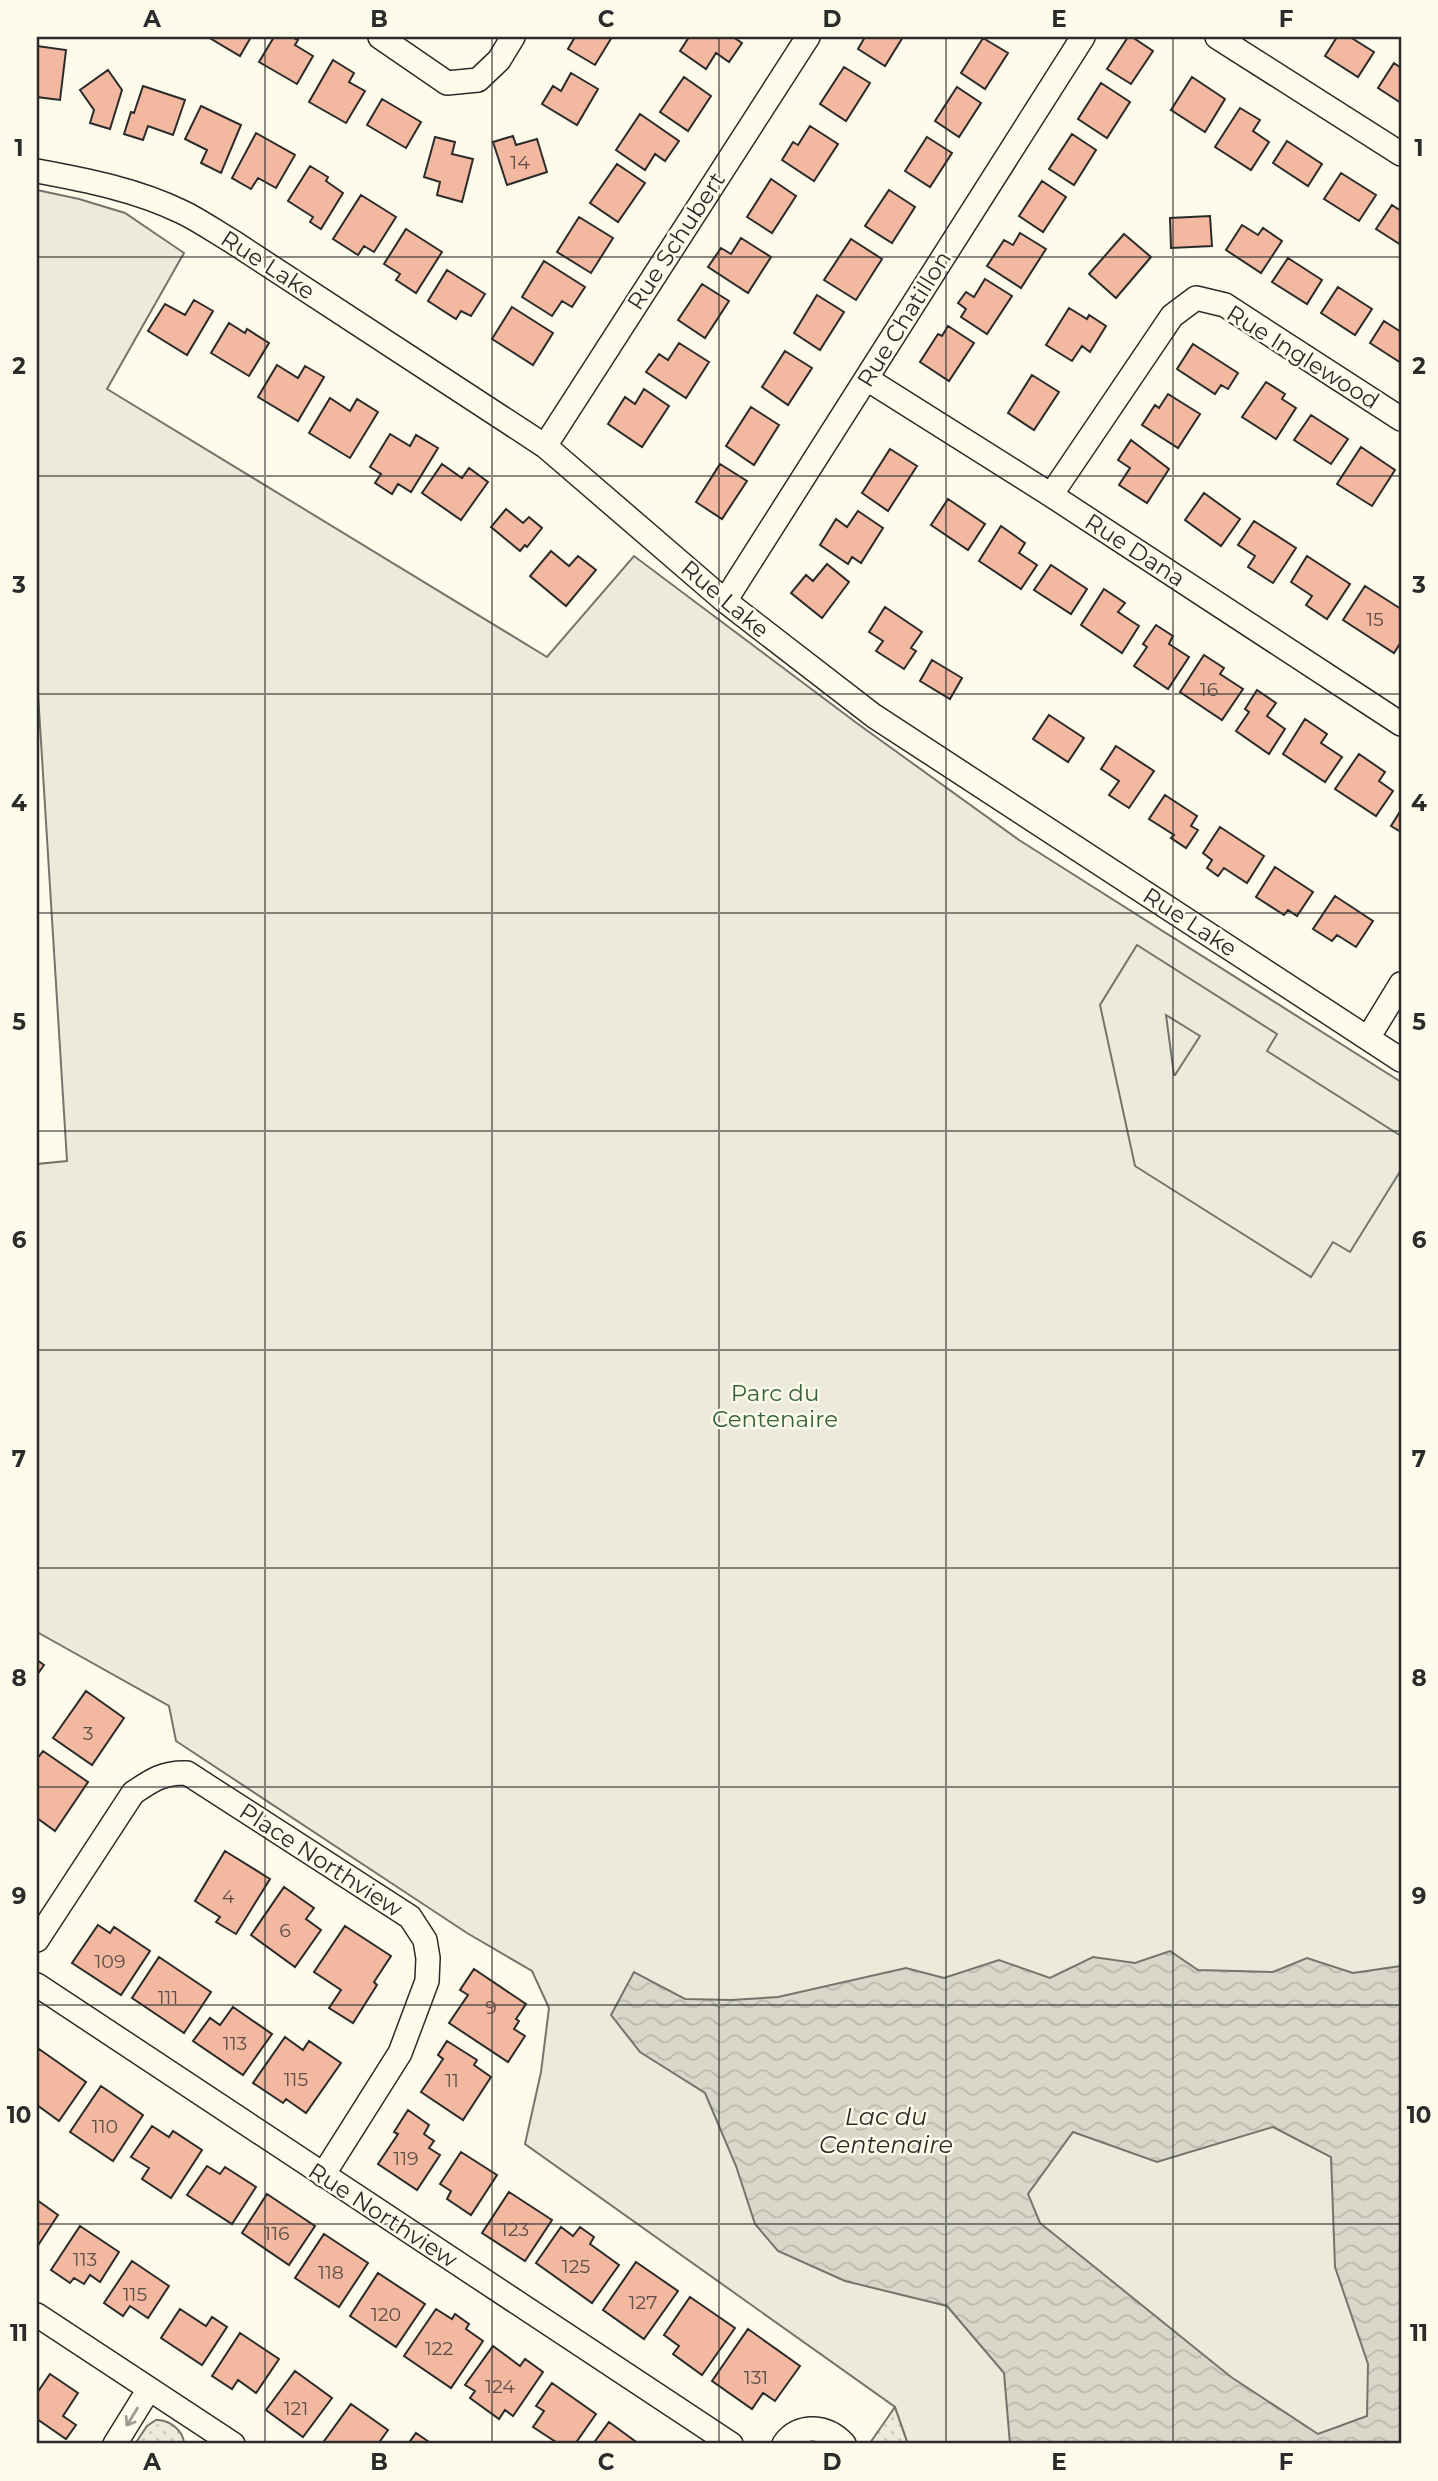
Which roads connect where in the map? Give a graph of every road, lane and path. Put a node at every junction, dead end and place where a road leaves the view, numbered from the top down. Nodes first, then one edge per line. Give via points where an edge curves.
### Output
1 (380, 37) edge
2 (513, 37) edge
3 (808, 37) edge
4 (1083, 37) edge
5 (1217, 37) edge
6 (1401, 155) edge
7 (37, 172) edge
8 (867, 379) junction
9 (1401, 419) edge
10 (545, 446) junction
11 (1051, 495) junction
12 (725, 601) junction
13 (1401, 724) edge
14 (1401, 984) edge
15 (1367, 1038) junction
16 (1401, 1059) edge
17 (37, 1940) edge
18 (37, 1985) edge
19 (323, 2175) junction
20 (37, 2315) edge
21 (149, 2389) junction
22 (206, 2437) edge
23 (115, 2444) edge
24 (233, 2444) edge
25 (731, 2444) edge
26 (784, 2444) edge
27 (844, 2444) edge

1 - 2 street via 447,83 478,80 499,60
3 - 10 street, Rue Schubert
4 - 8 street, Rue Chatillon
5 - 6 street
7 - 10 street, Rue Lake via 130,192 181,212
8 - 11 street, Rue Dana
8 - 12 street, Rue Chatillon
9 - 11 street, Rue Inglewood via 1226,305 1196,298 1172,316
10 - 12 street, Rue Lake
11 - 13 street, Rue Dana
12 - 15 street, Rue Lake via 874,716
14 - 15 street
15 - 16 street, Rue Lake
17 - 19 street, Place Northview via 134,1793 155,1777 171,1772 187,1773 410,1917 425,1940 427,1981 400,2053
18 - 19 street, Rue Northview
19 - 25 street, Rue Northview
20 - 21 street
21 - 22 street
21 -> 23 street
22 - 24 street
26 - 27 street via 810,2428 834,2434

